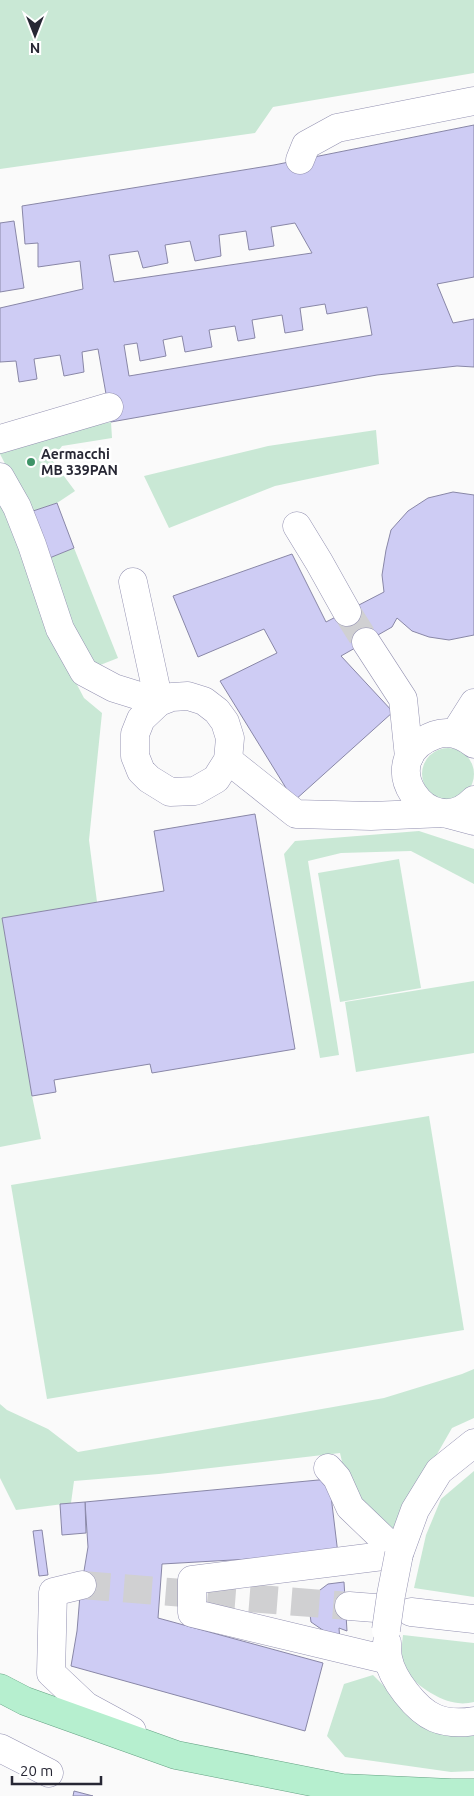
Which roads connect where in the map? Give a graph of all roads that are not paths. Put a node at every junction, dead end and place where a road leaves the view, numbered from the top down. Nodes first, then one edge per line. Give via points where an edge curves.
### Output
1 (474, 101) edge
2 (300, 160) dead end
3 (109, 407) dead end
4 (0, 439) edge
5 (0, 476) edge
6 (297, 526) dead end
7 (133, 582) dead end
8 (347, 612) tunnel mouth
9 (366, 642) tunnel mouth
10 (159, 702) junction
11 (474, 703) edge
12 (464, 739) edge
13 (409, 757) junction
14 (228, 760) junction
15 (474, 800) edge
16 (444, 813) junction
17 (474, 821) edge
18 (474, 1443) edge
19 (328, 1468) dead end
20 (399, 1554) junction
21 (82, 1585) tunnel mouth
22 (411, 1612) dead end
23 (474, 1619) edge
24 (388, 1660) junction
25 (0, 1688) edge
26 (474, 1721) edge
27 (0, 1748) edge
28 (176, 1755) junction
29 (49, 1773) dead end
30 (474, 1792) edge

1 - 2 lane via 337,128 306,145
3 - 4 lane
5 - 10 lane via 32,545 60,629 84,672 114,688
6 - 8 lane
7 - 10 lane
9 - 13 lane via 403,700
10 - 14 lane via 188,696 217,711 230,738
10 - 14 lane via 142,719 135,734 135,756 149,779 170,792 195,791 216,779
11 - 12 lane
12 - 13 lane via 441,733 424,739
13 - 16 lane via 406,771 408,787 415,799 433,811
14 - 16 lane via 296,814 371,816
15 - 16 lane via 458,812
16 - 17 lane
18 - 20 lane via 440,1471 415,1510
19 - 20 lane via 337,1478 350,1507
20 - 24 lane, bridge via 391,1595 370,1615
20 - 24 lane via 192,1580 192,1614
21 - 28 lane via 53,1592 51,1674 86,1706
22 - 23 lane
24 - 26 lane via 408,1698 435,1718 463,1723
25 - 28 main road via 25,1701
27 - 29 lane
28 - 30 main road via 342,1788 452,1794

